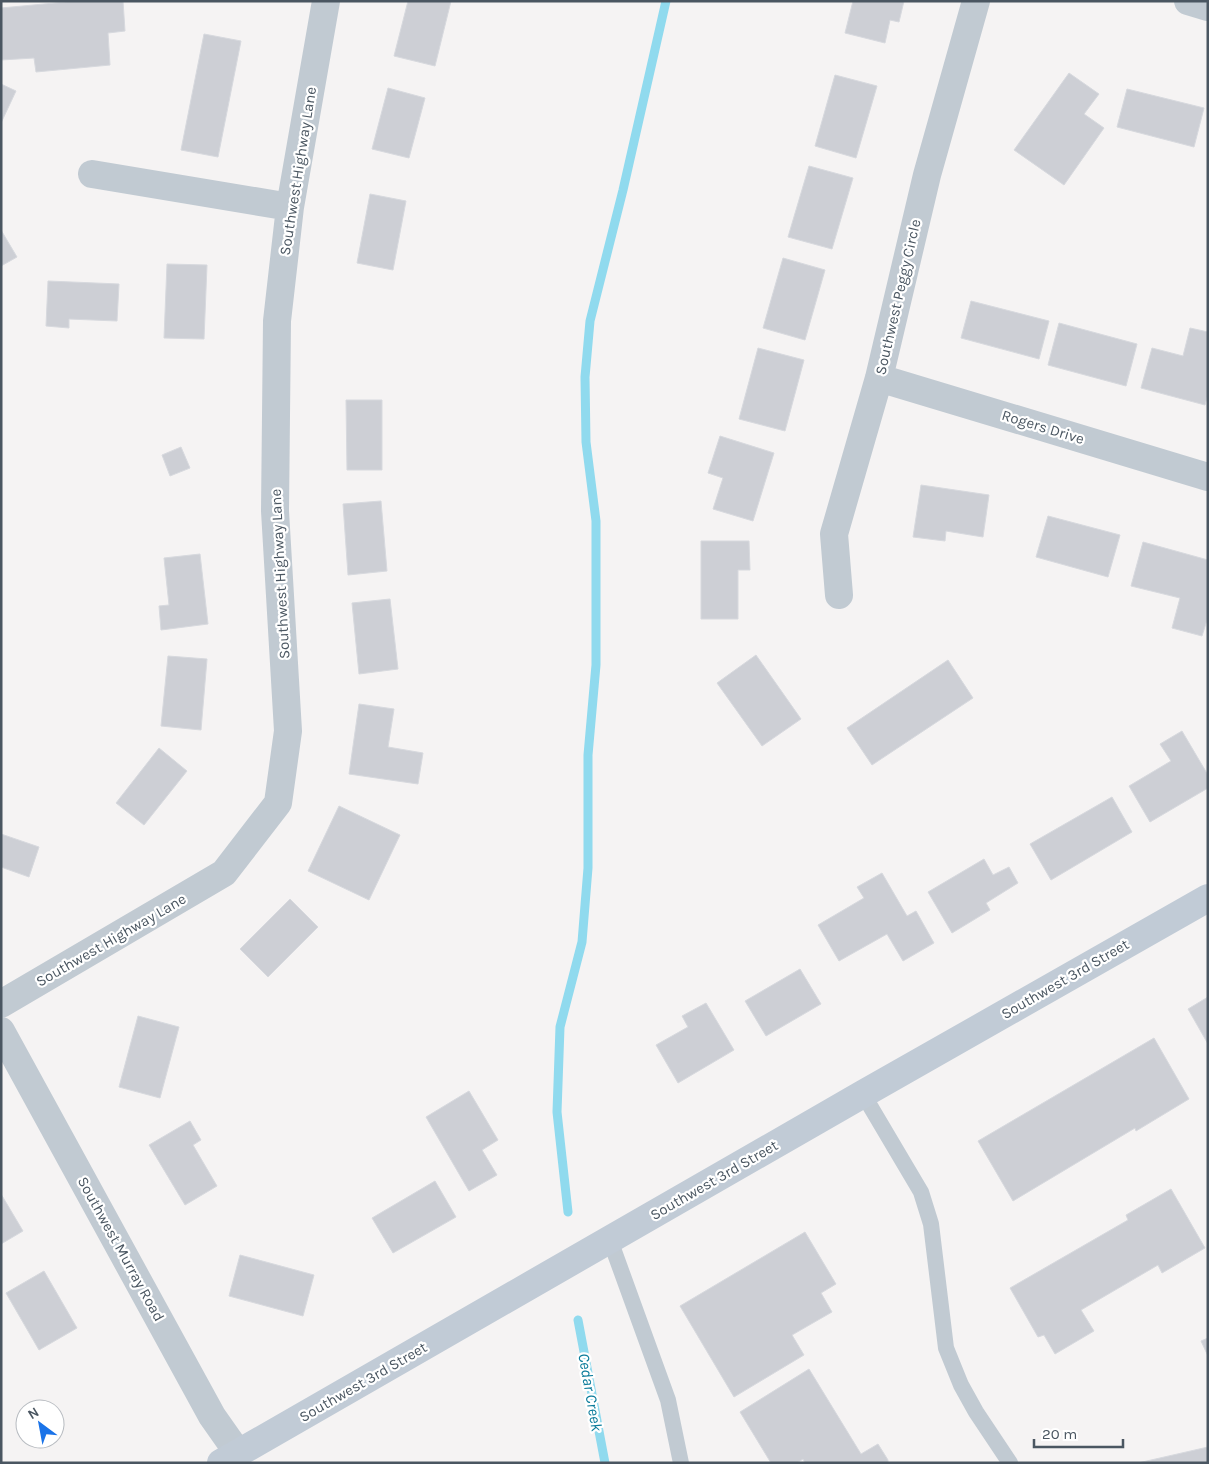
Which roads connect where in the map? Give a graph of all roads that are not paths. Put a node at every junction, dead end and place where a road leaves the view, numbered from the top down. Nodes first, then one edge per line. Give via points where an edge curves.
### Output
1 (326, 1) edge
2 (976, 1) edge
3 (1188, 1) edge
4 (1208, 8) edge
5 (92, 174) dead end
6 (290, 207) junction
7 (879, 378) junction
8 (1208, 477) edge
9 (839, 595) dead end
10 (1208, 898) edge
11 (1, 1004) edge
12 (1, 1031) edge
13 (863, 1094) junction
14 (610, 1240) junction
15 (235, 1459) edge
16 (681, 1463) edge
17 (1010, 1463) edge

1 - 6 street, Southwest Highway Lane
2 - 7 street, Southwest Peggy Circle via 927,175
3 - 4 street
5 - 6 street
6 - 11 street, Southwest Highway Lane via 277,321 275,511 288,731 278,802 224,873
7 - 8 street, Rogers Drive
7 - 9 street, Southwest Peggy Circle via 834,534
10 - 13 main road, Southwest 3rd Street
12 - 15 street, Southwest Murray Road
13 - 14 main road, Southwest 3rd Street
13 - 17 lane via 921,1192 931,1224 946,1348 976,1412
14 - 15 main road, Southwest 3rd Street
14 - 16 lane via 668,1400

